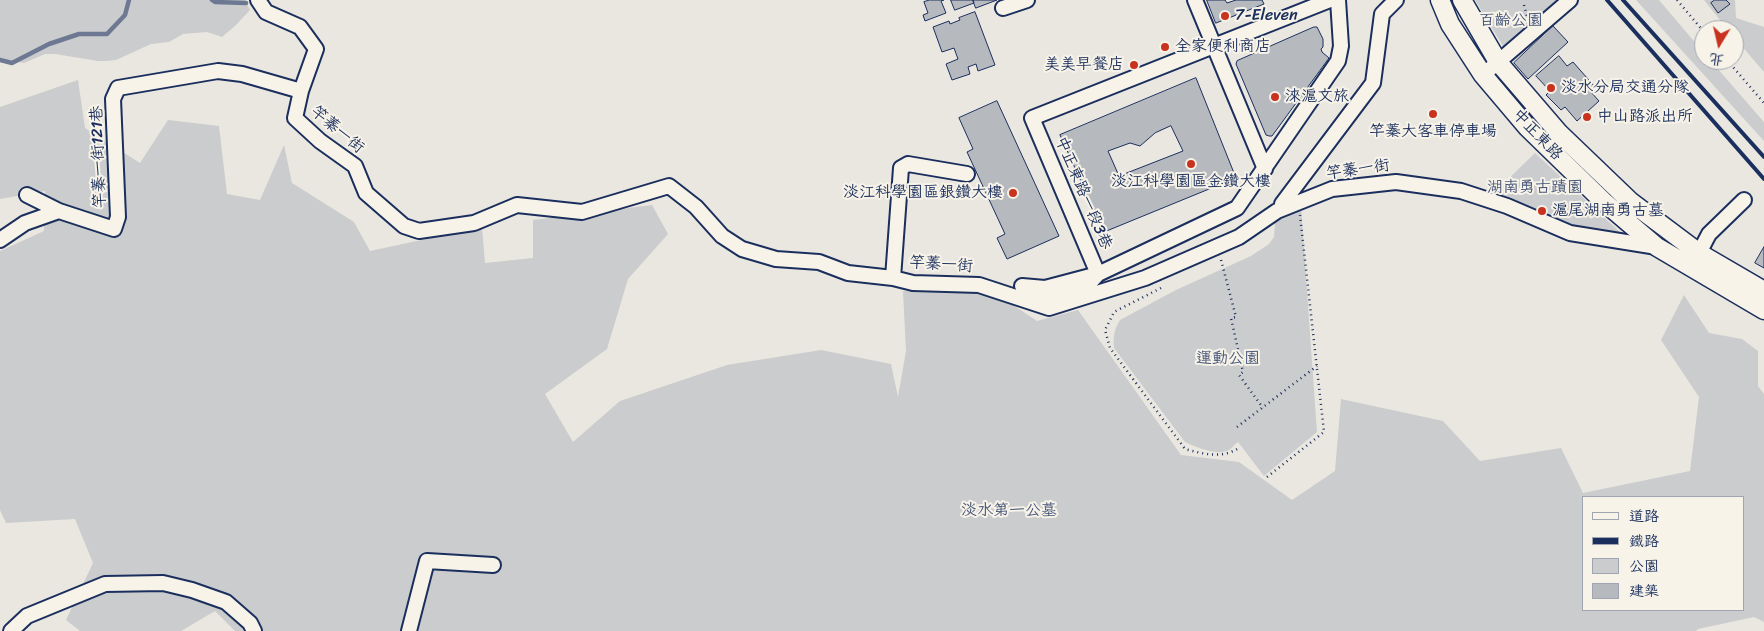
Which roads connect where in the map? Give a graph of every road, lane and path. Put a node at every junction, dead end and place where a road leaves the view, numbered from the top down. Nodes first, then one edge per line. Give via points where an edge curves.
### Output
1 (258, 0) edge
2 (1027, 0) edge
3 (1194, 0) edge
4 (1330, 0) edge
5 (1338, 0) edge
6 (1396, 0) edge
7 (1440, 0) edge
8 (1462, 0) edge
9 (1570, 0) edge
10 (1677, 0) edge
11 (1002, 8) dead end
12 (1694, 20) edge
13 (1213, 46) junction
14 (1498, 62) junction
15 (1736, 70) edge
16 (1483, 75) junction
17 (301, 92) junction
18 (1764, 103) edge
19 (1265, 169) junction
20 (967, 174) dead end
21 (27, 195) dead end
22 (1744, 200) dead end
23 (1298, 202) junction
24 (1282, 204) dead end
25 (60, 211) junction
26 (0, 240) edge
27 (1657, 247) junction
28 (1699, 253) junction
29 (1220, 257) dead end
30 (1098, 274) junction
31 (893, 278) junction
32 (1167, 285) dead end
33 (1764, 291) edge
34 (1021, 292) junction
35 (1764, 310) edge
36 (1317, 366) junction
37 (1263, 408) junction
38 (1237, 427) dead end
39 (1239, 448) dead end
40 (1267, 477) dead end
41 (493, 565) dead end
42 (11, 631) edge
43 (254, 631) edge
44 (409, 631) edge

1 - 17 street via 266,12 300,27 316,49
2 - 11 street
3 - 13 street
4 - 13 street, 中正東路一段3巷
5 - 19 street, 中正東路一段3巷 via 1341,46 1338,61
6 - 24 street via 1382,14 1373,83
7 - 16 main road, 中正東路 via 1450,24
8 - 14 main road, 中正東路
9 - 14 street
10 - 12 path
13 - 19 street
13 - 30 street, 中正東路一段3巷 via 1032,118
14 - 16 street
14 - 28 main road, 中正東路 via 1559,133 1631,202
15 - 18 path
16 - 27 main road, 中正東路 via 1527,128 1603,201
17 - 25 street, 竿蓁一街121巷 via 242,74 218,71 118,88 113,99 118,217 114,228
17 - 31 street, 竿蓁一街 via 295,118 320,142 355,166 366,193 404,226 420,230 474,223 517,205 582,212 669,186 696,207 722,236 742,249 776,259 819,262 848,273
19 - 30 street, 中正東路一段3巷 via 1237,208
20 - 31 street via 908,164 901,168
21 - 25 street
22 - 28 street via 1709,234
23 - 27 street, 竿蓁一街 via 1332,189 1396,182 1461,191 1507,206 1570,233
23 - 34 street, 竿蓁一街 via 1277,211 1239,237 1145,278 1049,308
23 - 36 path
25 - 26 street via 25,223
27 - 35 main road, 中正東路
28 - 33 main road, 中正東路
29 - 37 path via 1236,317 1231,318 1243,372 1239,375
30 - 34 street
31 - 34 street, 竿蓁一街 via 913,283 979,284 1008,293
32 - 39 path via 1114,312 1105,330 1110,348 1185,449 1210,455 1230,454
36 - 37 path
36 - 40 path via 1324,432
37 - 38 path
41 - 44 street via 427,560
42 - 43 street via 27,616 105,584 163,582 226,602 250,623

